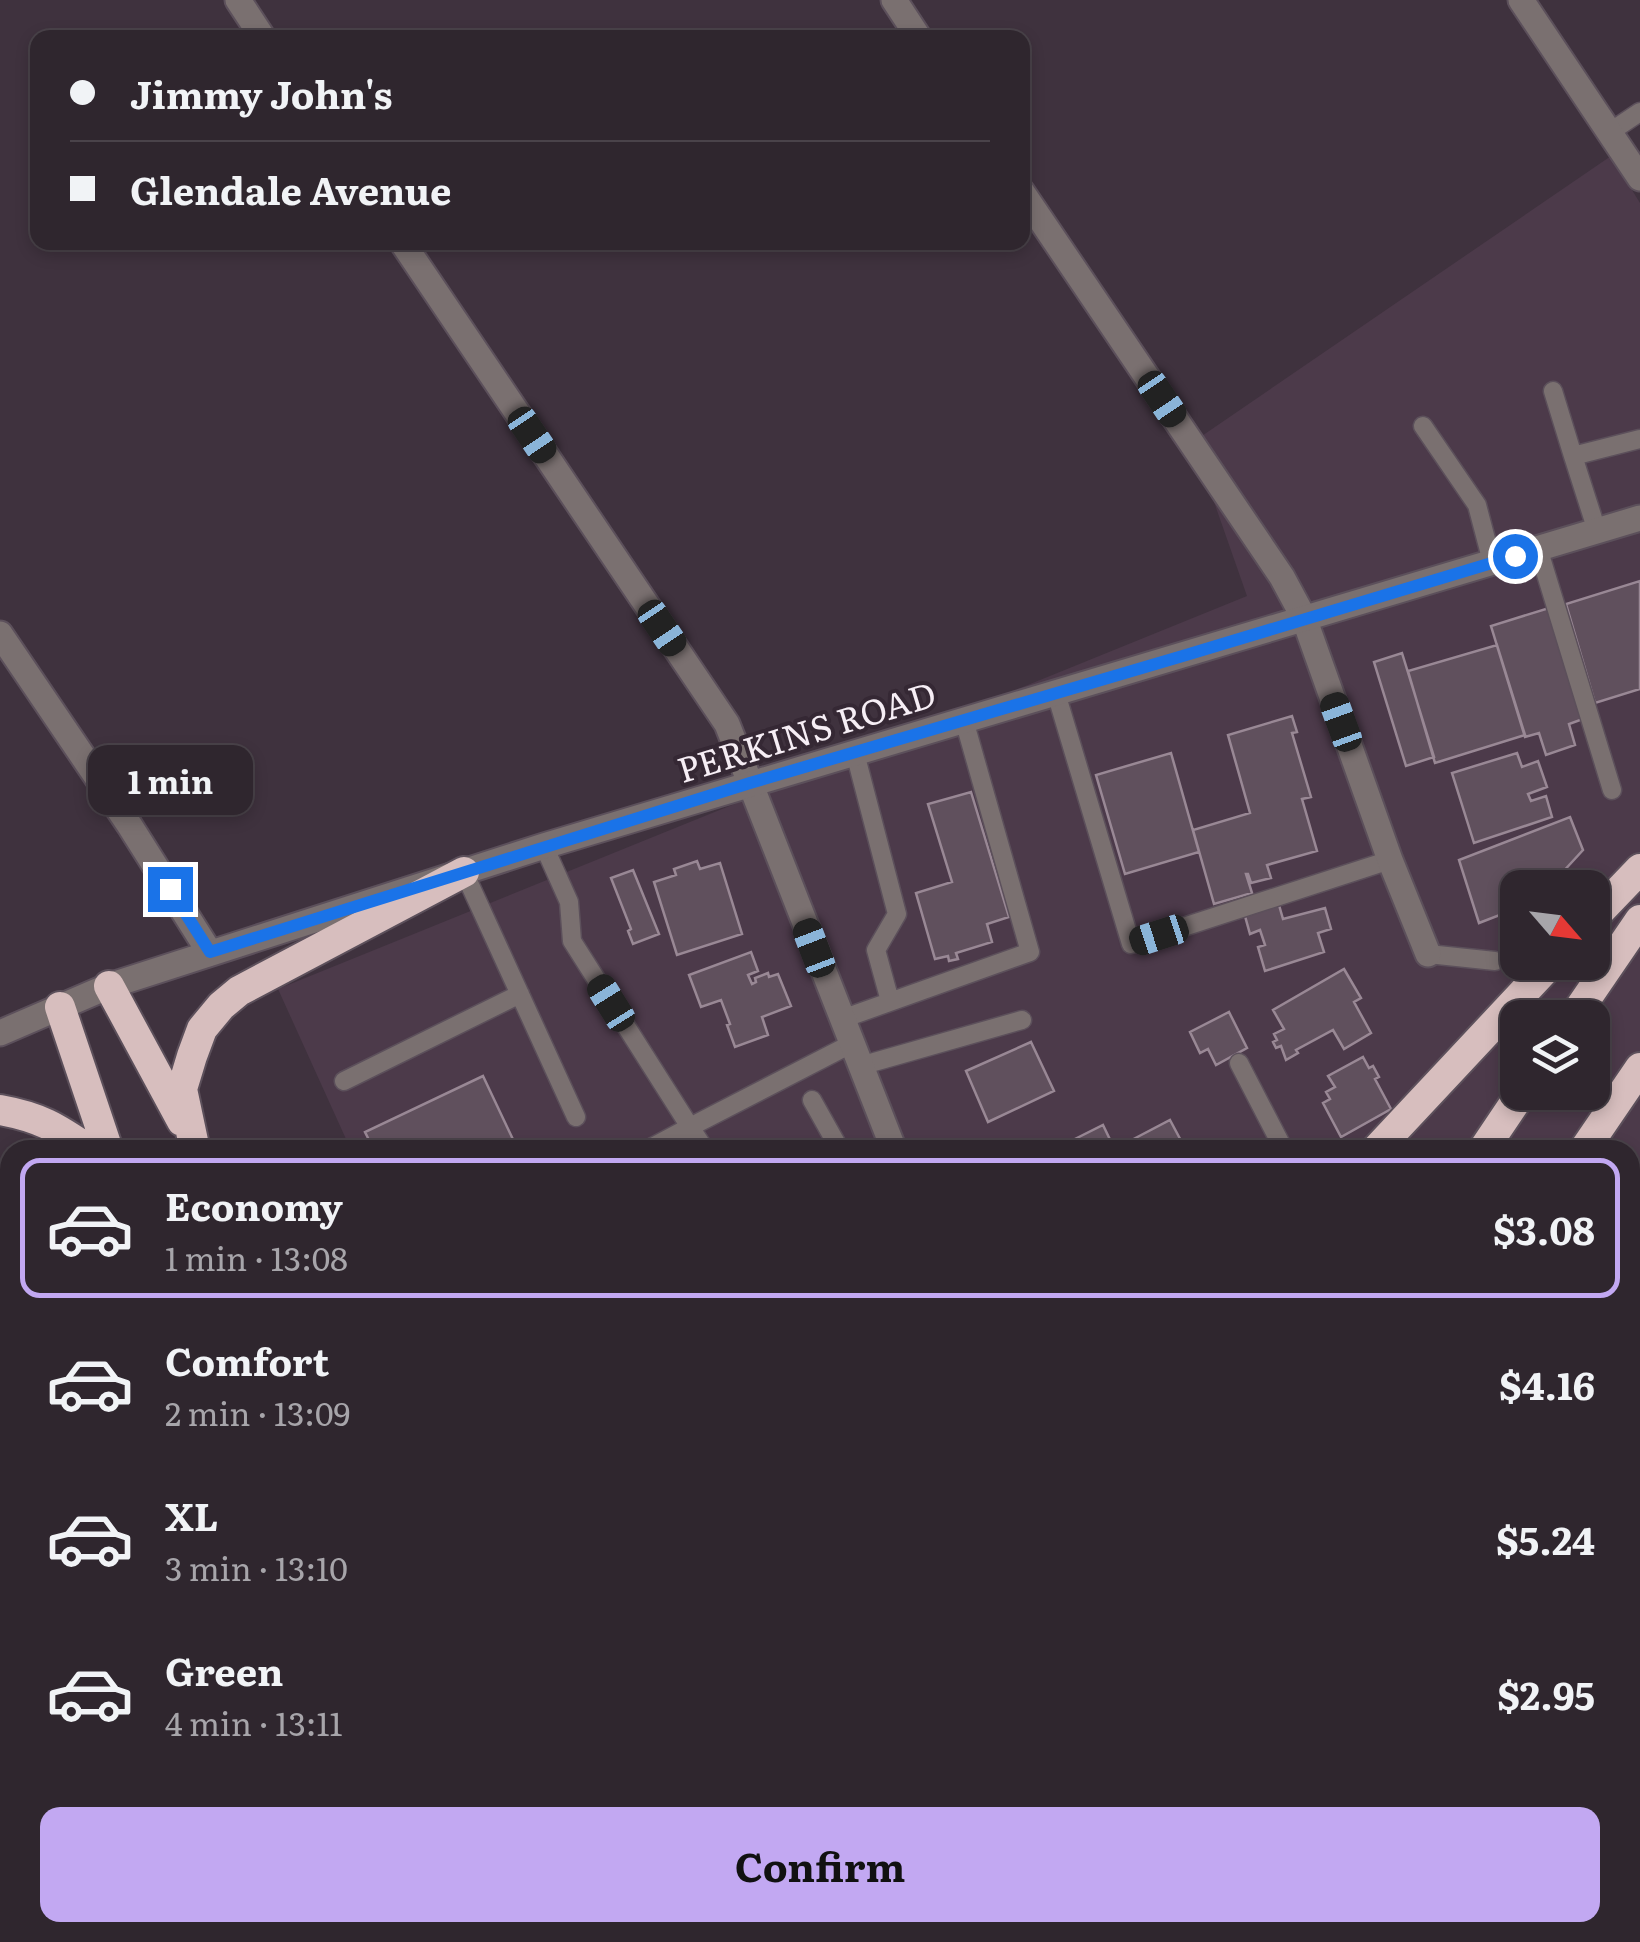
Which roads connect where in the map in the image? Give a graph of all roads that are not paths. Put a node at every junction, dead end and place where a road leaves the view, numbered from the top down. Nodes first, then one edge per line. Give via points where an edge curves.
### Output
1 (238, 0) edge
2 (894, 0) edge
3 (1521, 0) edge
4 (258, 30) edge
5 (914, 30) edge
6 (1640, 112) edge
7 (1610, 132) junction
8 (1640, 178) edge
9 (1030, 204) edge
10 (407, 250) edge
11 (1553, 391) dead end
12 (1423, 426) dead end
13 (1640, 439) edge
14 (1573, 456) junction
15 (1640, 518) edge
16 (1597, 531) junction
17 (1538, 548) junction
18 (1492, 562) junction
19 (1304, 618) junction
20 (0, 634) edge
21 (1056, 693) junction
22 (964, 720) junction
23 (855, 753) junction
24 (750, 783) junction
25 (1612, 790) dead end
26 (544, 846) junction
27 (1390, 860) junction
28 (1640, 868) edge
29 (464, 872) junction
30 (1610, 900) edge
31 (1640, 920) edge
32 (210, 952) junction
33 (1428, 954) joint
34 (1494, 961) dead end
35 (1535, 980) edge
36 (109, 986) junction
37 (520, 994) junction
38 (1585, 1000) edge
39 (890, 1002) junction
40 (60, 1007) junction
41 (842, 1020) junction
42 (1022, 1020) dead end
43 (0, 1033) edge
44 (856, 1055) junction
45 (1239, 1063) dead end
46 (1640, 1068) edge
47 (344, 1081) dead end
48 (812, 1100) dead end
49 (0, 1110) edge
50 (1510, 1110) edge
51 (576, 1117) dead end
52 (690, 1127) junction
53 (75, 1140) edge
54 (105, 1140) edge
55 (192, 1140) edge
56 (194, 1140) edge
57 (665, 1140) edge
58 (698, 1140) edge
59 (834, 1140) edge
60 (890, 1140) edge
61 (1279, 1140) edge
62 (1385, 1140) edge
63 (1490, 1140) edge
64 (1591, 1140) edge

1 - 4 street
2 - 5 street
3 - 7 street
6 - 7 lane
7 - 8 street
9 - 19 street
10 - 24 street via 728,724
11 - 14 lane
12 - 18 lane via 1477,505
13 - 14 lane
14 - 16 lane
15 - 16 street, PERKINS ROAD
16 - 17 street, PERKINS ROAD
17 - 18 street, PERKINS ROAD
17 - 25 lane
18 - 19 street, PERKINS ROAD
19 - 21 street, PERKINS ROAD
19 - 27 street
20 - 32 street
21 - 22 street, PERKINS ROAD
21 - 27 lane via 1130,944
22 - 23 street, PERKINS ROAD
22 - 39 lane via 1030,952
23 - 24 street, PERKINS ROAD
23 - 39 lane via 897,914 876,950
24 - 26 street, PERKINS ROAD
24 - 41 street
26 - 29 street, PERKINS ROAD
26 - 52 lane via 569,902 572,942
27 - 33 street
28 - 30 highway
29 - 32 street, PERKINS ROAD
29 - 37 lane
29 - 56 highway via 221,1006 202,1029 182,1090
31 - 38 highway
32 - 36 street, PERKINS ROAD
33 - 34 lane
35 - 62 highway
36 - 40 street, PERKINS ROAD
36 - 55 highway
37 - 47 lane
37 - 51 lane
39 - 41 lane
40 - 43 street, PERKINS ROAD
40 - 54 highway
41 - 44 street
42 - 44 lane
44 - 52 lane
44 - 60 street
45 - 61 lane
46 - 64 highway
48 - 59 lane
49 - 53 highway via 40,1120
50 - 63 highway
52 - 57 lane
52 - 58 lane

